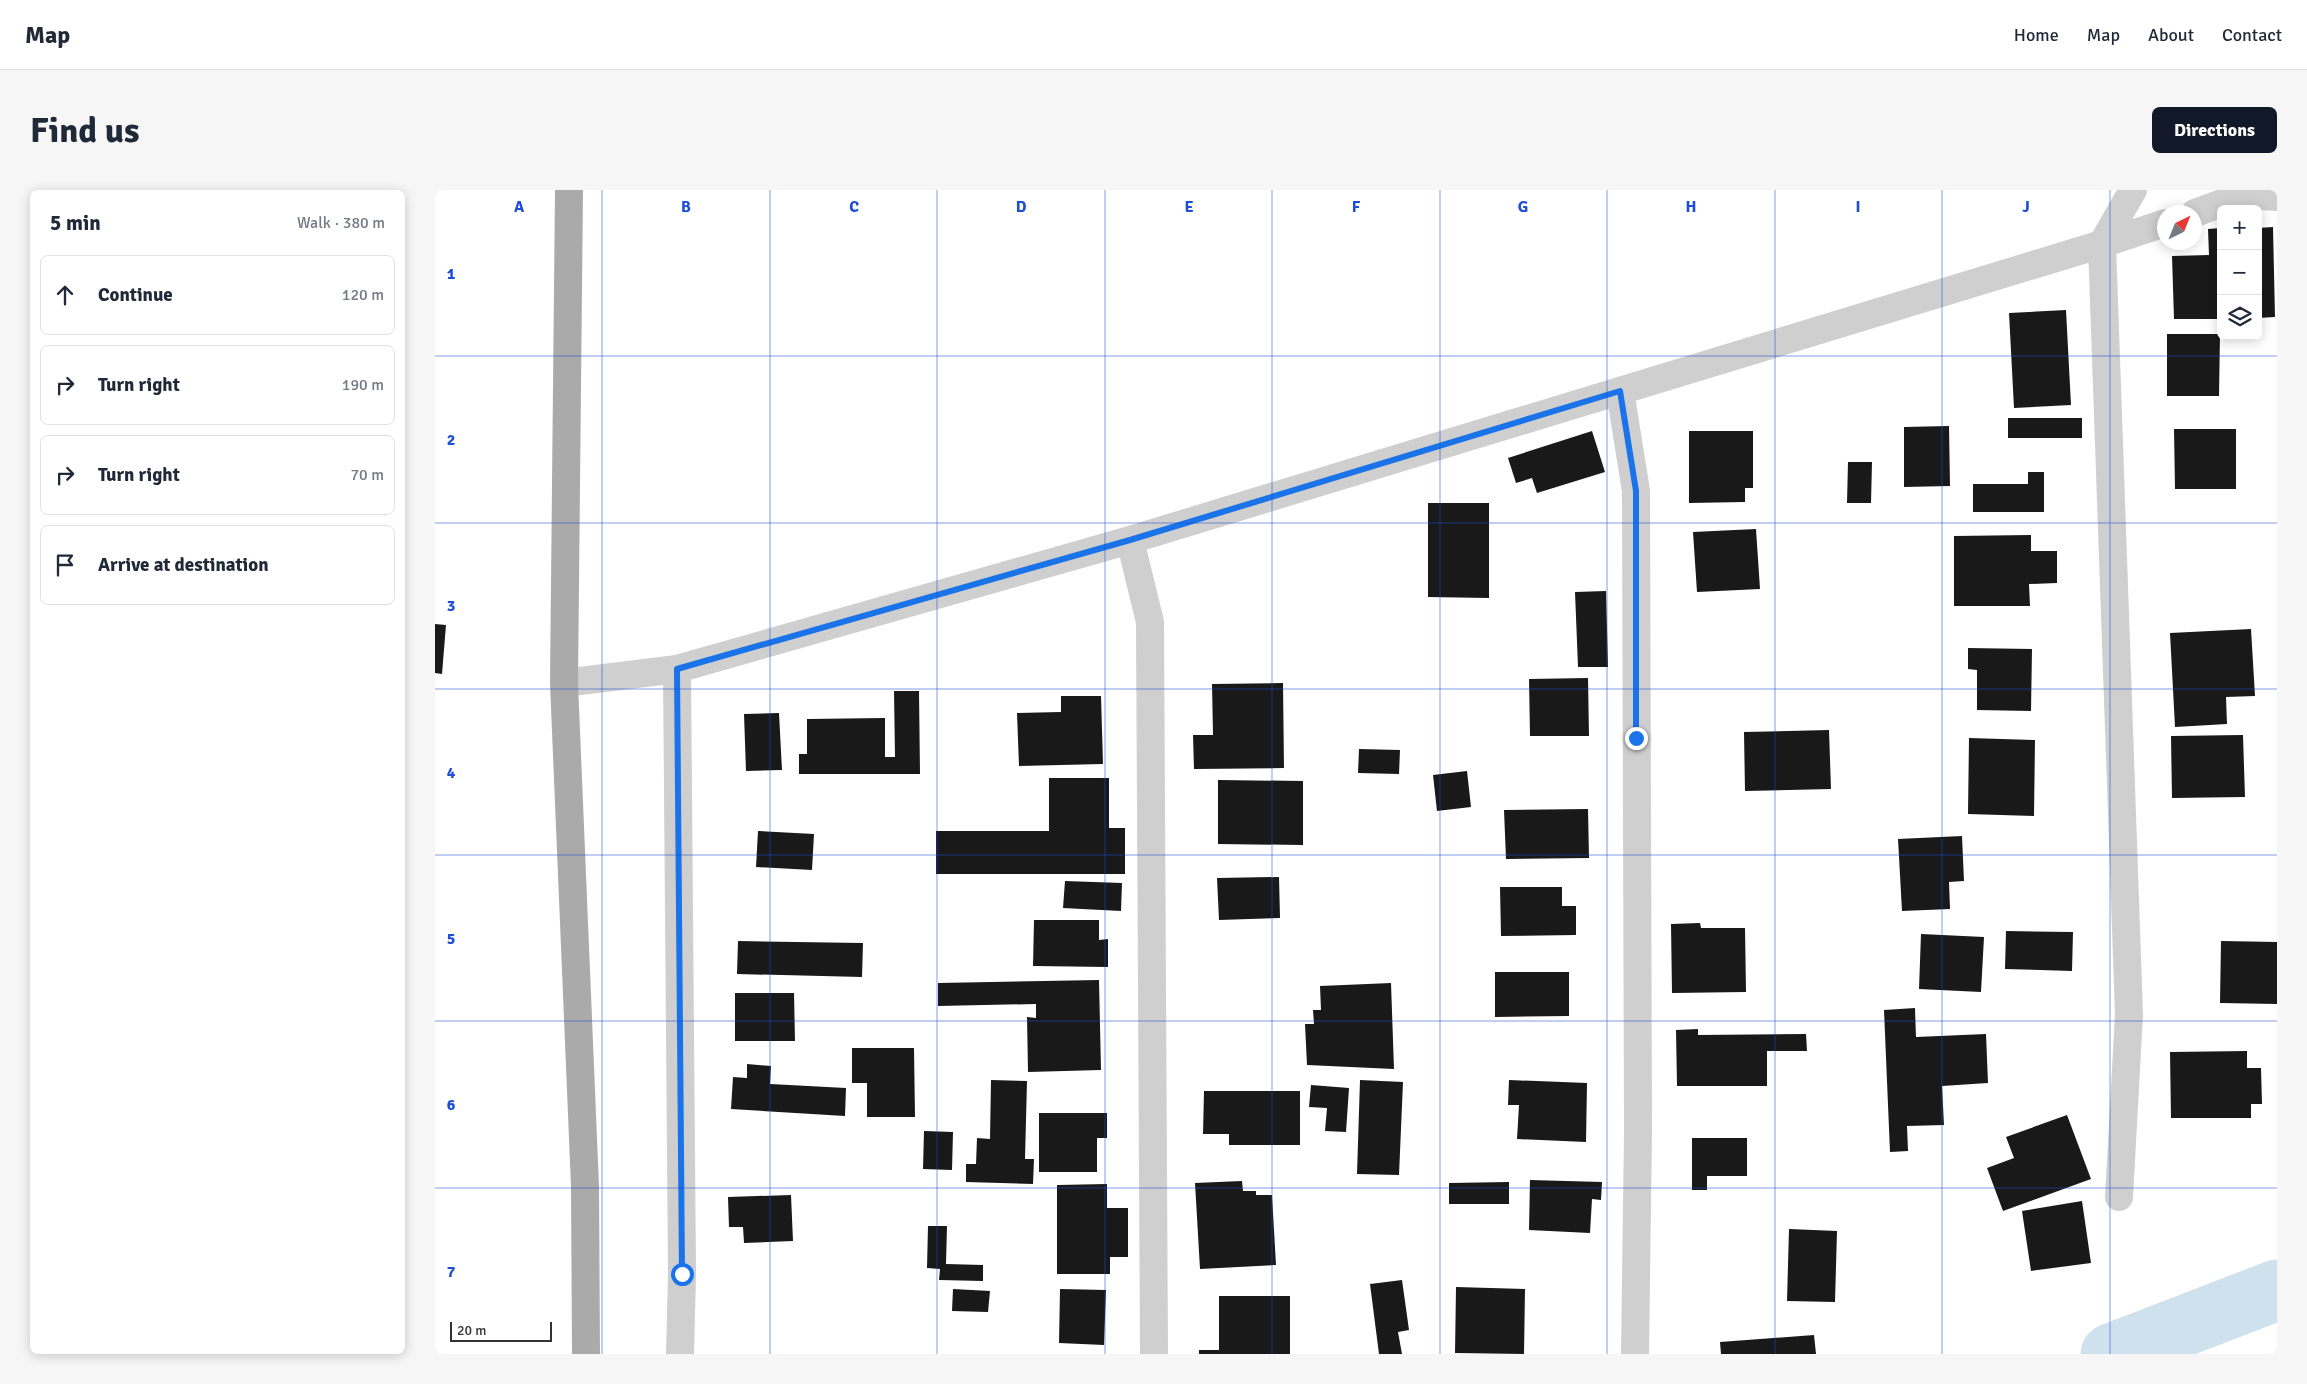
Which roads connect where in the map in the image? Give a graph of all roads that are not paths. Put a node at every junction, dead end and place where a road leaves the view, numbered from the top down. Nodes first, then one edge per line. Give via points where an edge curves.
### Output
1 (569, 190) edge
2 (2133, 190) edge
3 (2248, 193) edge
4 (2277, 197) edge
5 (2202, 209) edge
6 (2157, 226) edge
7 (2102, 244) junction
8 (1620, 391) junction
9 (1130, 540) junction
10 (677, 669) junction
11 (564, 683) junction
12 (2119, 1197) dead end
13 (586, 1354) edge
14 (680, 1354) edge
15 (1154, 1354) edge
16 (1635, 1354) edge

1 - 11 main road
2 - 7 street
3 - 4 street
3 - 5 street
6 - 7 street
7 - 8 street
7 - 12 street via 2129,1014
8 - 9 street
8 - 16 street via 1636,491 1638,1132
9 - 10 street
9 - 15 street via 1150,622
10 - 11 street
10 - 14 street
11 - 13 main road via 585,1186

